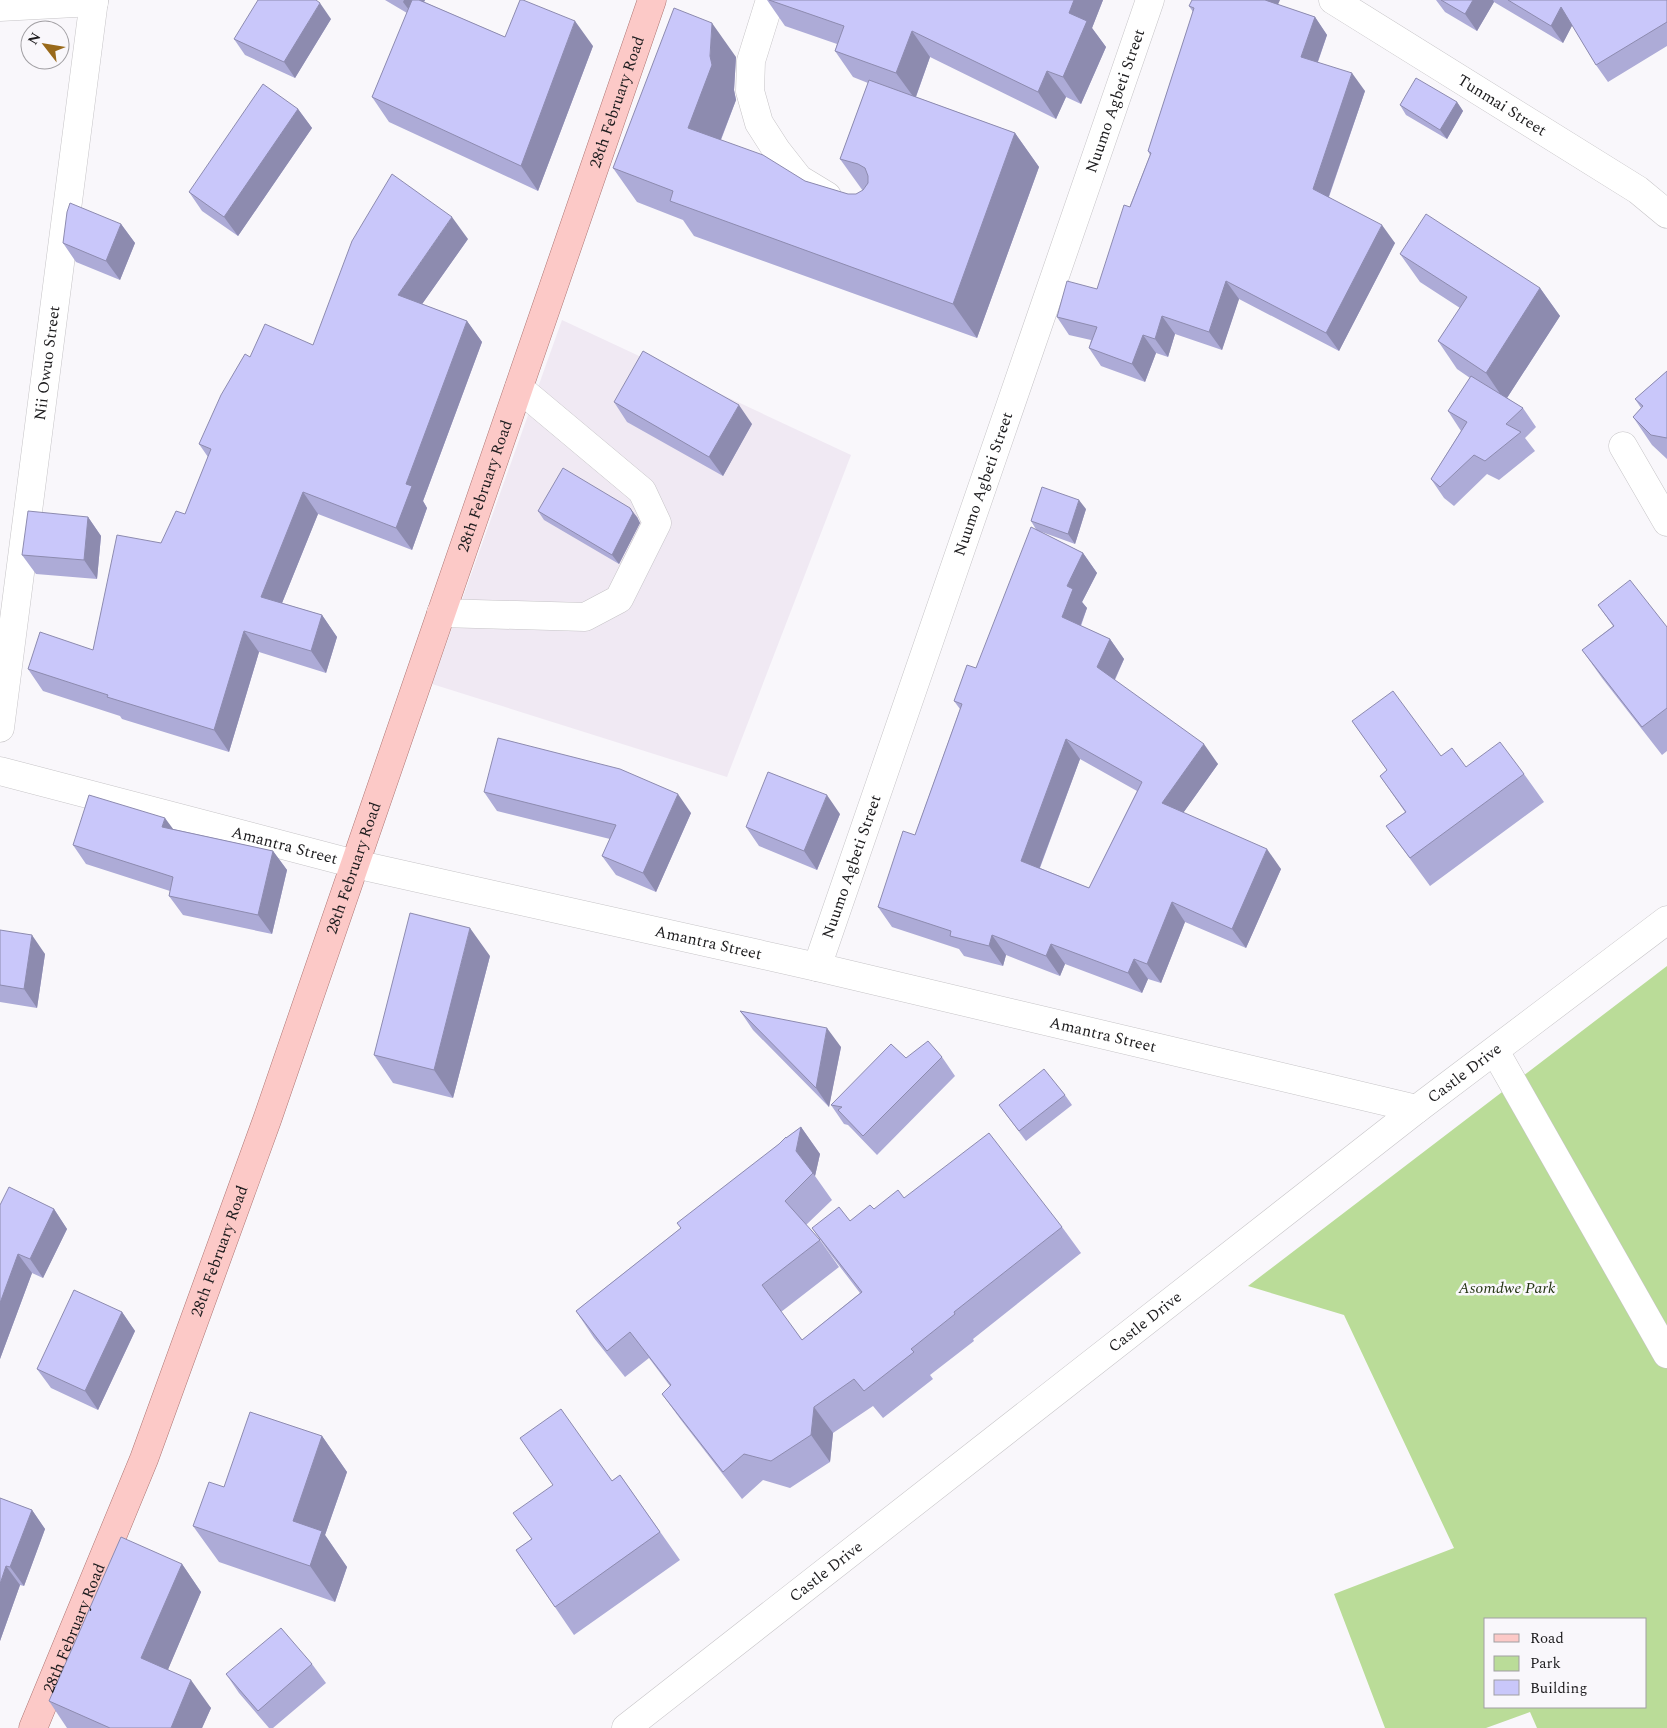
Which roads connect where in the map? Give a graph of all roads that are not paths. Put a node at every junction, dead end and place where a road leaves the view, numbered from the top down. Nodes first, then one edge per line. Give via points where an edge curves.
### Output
1 (652, 0) edge
2 (770, 0) edge
3 (1150, 0) edge
4 (1333, 0) edge
5 (94, 1) edge
6 (0, 7) edge
7 (851, 205) edge
8 (1667, 214) edge
9 (518, 388) junction
10 (1623, 446) dead end
11 (1667, 522) edge
12 (442, 612) junction
13 (0, 728) edge
14 (0, 771) edge
15 (354, 864) junction
16 (1667, 920) edge
17 (817, 967) junction
18 (1495, 1051) junction
19 (1417, 1109) junction
20 (1667, 1354) edge
21 (33, 1728) edge
22 (626, 1728) edge

1 - 9 main road, 28th February Road
2 - 7 street via 751,61 750,90 760,124 799,179 834,200
3 - 17 street, Nuumo Agbeti Street
4 - 8 street, Tunmai Street via 1638,190
5 - 6 street
5 - 13 street, Nii Owuo Street
9 - 12 main road, 28th February Road
9 - 12 street via 642,491 657,523 619,599 584,617
10 - 11 street
12 - 15 main road, 28th February Road
14 - 15 street, Amantra Street
15 - 17 street, Amantra Street
15 - 21 main road, 28th February Road via 267,1120 144,1459
16 - 18 street, Castle Drive
17 - 19 street, Amantra Street
18 - 19 street, Castle Drive
18 - 20 street
19 - 22 street, Castle Drive

